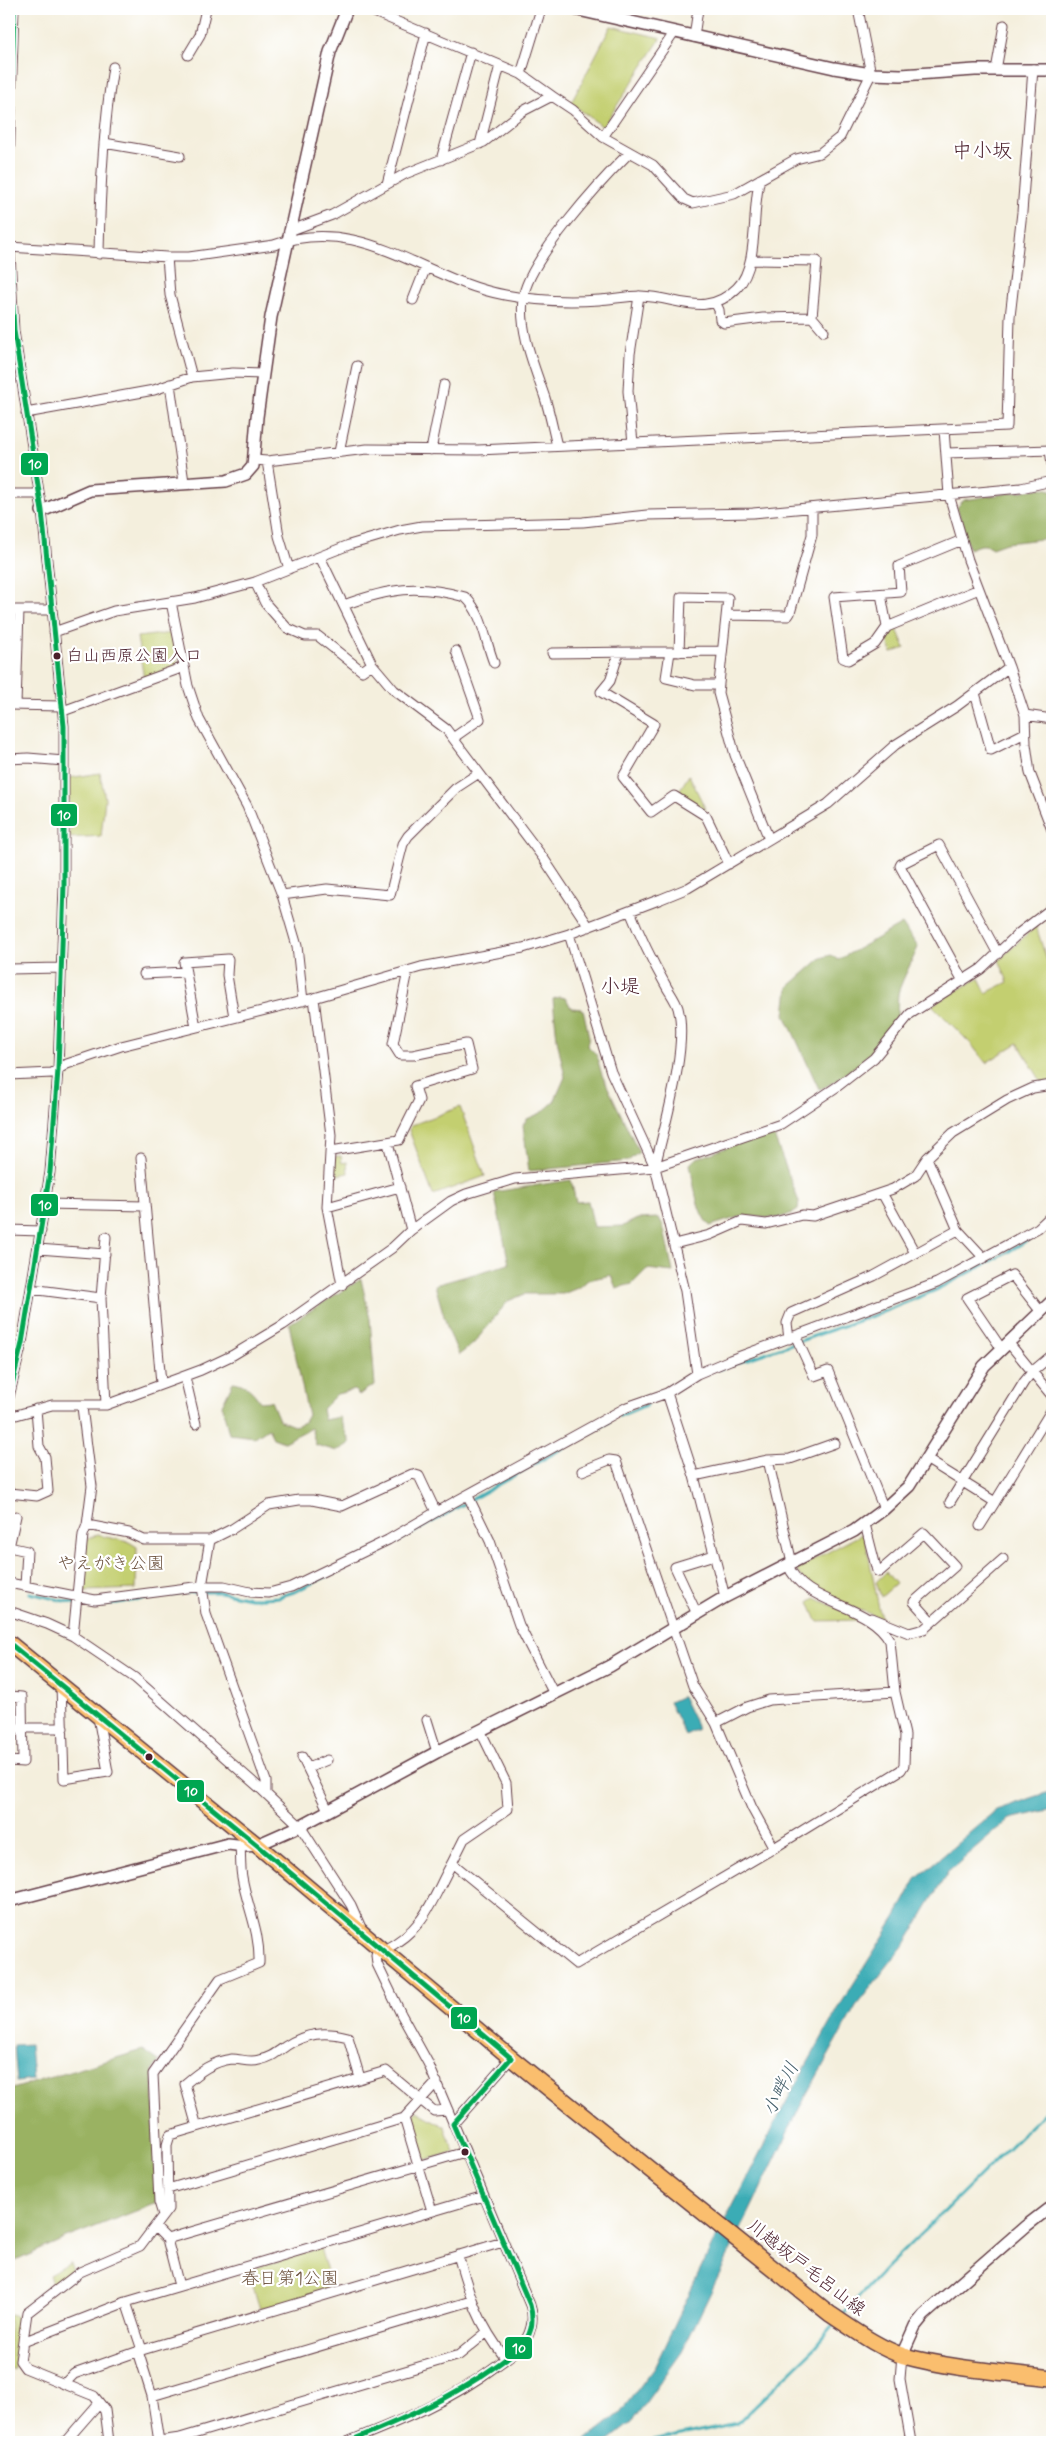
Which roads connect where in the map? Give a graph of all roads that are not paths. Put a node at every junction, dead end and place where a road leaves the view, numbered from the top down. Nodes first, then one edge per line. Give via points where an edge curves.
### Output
1 (14, 9) edge
2 (206, 9) edge
3 (347, 9) edge
4 (367, 9) edge
5 (541, 9) edge
6 (574, 9) edge
7 (698, 9) edge
8 (858, 9) edge
9 (1004, 25) dead end
10 (11, 26) edge
11 (426, 33) junction
12 (674, 33) junction
13 (694, 37) junction
14 (471, 52) junction
15 (188, 55) dead end
16 (500, 65) junction
17 (113, 66) dead end
18 (1033, 69) junction
19 (996, 70) junction
20 (1052, 70) edge
21 (521, 74) junction
22 (871, 74) junction
23 (552, 96) junction
24 (603, 137) junction
25 (104, 143) junction
26 (480, 144) junction
27 (629, 153) junction
28 (180, 156) dead end
29 (440, 160) junction
30 (9, 167) edge
31 (760, 179) junction
32 (387, 184) junction
33 (9, 233) edge
34 (288, 236) junction
35 (9, 247) edge
36 (99, 254) junction
37 (168, 257) junction
38 (751, 260) junction
39 (426, 267) junction
40 (639, 296) junction
41 (523, 298) junction
42 (413, 300) dead end
43 (716, 304) junction
44 (812, 317) junction
45 (824, 330) dead end
46 (13, 352) edge
47 (357, 366) dead end
48 (262, 374) junction
49 (192, 377) junction
50 (170, 384) junction
51 (444, 385) dead end
52 (26, 413) junction
53 (944, 430) junction
54 (633, 443) junction
55 (558, 446) junction
56 (431, 450) junction
57 (1051, 450) edge
58 (339, 452) junction
59 (946, 453) junction
60 (254, 460) junction
61 (266, 462) junction
62 (1052, 464) edge
63 (1052, 481) edge
64 (184, 482) junction
65 (9, 494) edge
66 (39, 494) junction
67 (949, 495) junction
68 (812, 508) junction
69 (42, 512) junction
70 (962, 540) junction
71 (320, 558) junction
72 (289, 570) junction
73 (255, 582) junction
74 (979, 589) junction
75 (881, 594) junction
76 (171, 602) junction
77 (344, 605) junction
78 (9, 610) edge
79 (18, 610) junction
80 (51, 610) junction
81 (728, 615) junction
82 (887, 627) junction
83 (54, 632) junction
84 (456, 651) dead end
85 (722, 651) junction
86 (619, 652) junction
87 (674, 652) junction
88 (552, 653) dead end
89 (494, 662) dead end
90 (372, 664) junction
91 (184, 667) junction
92 (1008, 667) junction
93 (719, 685) junction
94 (975, 693) junction
95 (13, 705) edge
96 (62, 709) junction
97 (1025, 715) junction
98 (1052, 719) edge
99 (1025, 733) junction
100 (453, 738) junction
101 (9, 759) edge
102 (64, 761) junction
103 (479, 773) junction
104 (1052, 830) edge
105 (769, 839) junction
106 (729, 864) junction
107 (282, 895) junction
108 (1052, 908) edge
109 (630, 911) junction
110 (589, 927) junction
111 (569, 934) junction
112 (998, 954) junction
113 (61, 968) junction
114 (9, 969) edge
115 (408, 971) junction
116 (186, 972) junction
117 (144, 974) dead end
118 (964, 981) junction
119 (314, 998) junction
120 (303, 1000) junction
121 (234, 1017) junction
122 (196, 1027) junction
123 (58, 1070) junction
124 (9, 1075) edge
125 (1052, 1085) edge
126 (388, 1143) junction
127 (331, 1151) junction
128 (141, 1158) dead end
129 (927, 1158) junction
130 (655, 1167) junction
131 (400, 1187) junction
132 (882, 1193) junction
133 (46, 1204) junction
134 (145, 1206) junction
135 (327, 1208) junction
136 (1052, 1215) edge
137 (9, 1230) edge
138 (411, 1230) junction
139 (958, 1230) junction
140 (41, 1231) junction
141 (106, 1237) dead end
142 (674, 1244) junction
143 (38, 1249) junction
144 (915, 1253) junction
145 (105, 1254) junction
146 (984, 1258) junction
147 (342, 1285) junction
148 (31, 1289) junction
149 (101, 1298) junction
150 (1052, 1301) edge
151 (1041, 1312) junction
152 (792, 1338) junction
153 (1005, 1345) junction
154 (1052, 1355) edge
155 (1033, 1371) junction
156 (697, 1374) junction
157 (185, 1377) junction
158 (161, 1383) junction
159 (667, 1393) junction
160 (1052, 1396) edge
161 (9, 1397) edge
162 (106, 1405) junction
163 (82, 1407) junction
164 (36, 1409) junction
165 (1052, 1409) edge
166 (9, 1417) edge
167 (196, 1424) dead end
168 (835, 1443) dead end
169 (926, 1459) junction
170 (768, 1460) junction
171 (582, 1471) dead end
172 (694, 1476) junction
173 (962, 1482) junction
174 (9, 1493) edge
175 (468, 1496) junction
176 (950, 1502) dead end
177 (995, 1502) junction
178 (884, 1510) junction
179 (436, 1512) junction
180 (16, 1516) dead end
181 (865, 1524) junction
182 (87, 1525) junction
183 (980, 1526) dead end
184 (210, 1540) junction
185 (714, 1555) junction
186 (1003, 1559) dead end
187 (790, 1564) junction
188 (9, 1583) edge
189 (25, 1586) junction
190 (202, 1586) junction
191 (725, 1598) junction
192 (76, 1602) junction
193 (9, 1611) edge
194 (697, 1614) junction
195 (864, 1616) junction
196 (932, 1622) junction
197 (675, 1627) junction
198 (73, 1636) junction
199 (9, 1644) edge
200 (62, 1686) junction
201 (894, 1692) junction
202 (554, 1694) junction
203 (9, 1696) edge
204 (98, 1717) junction
205 (427, 1720) dead end
206 (716, 1723) junction
207 (9, 1728) edge
208 (63, 1728) junction
209 (23, 1729) junction
210 (480, 1730) junction
211 (437, 1752) junction
212 (302, 1757) dead end
213 (327, 1760) dead end
214 (9, 1762) edge
215 (308, 1768) junction
216 (266, 1794) junction
217 (328, 1810) junction
218 (300, 1826) junction
219 (257, 1844) junction
220 (240, 1846) junction
221 (774, 1848) junction
222 (452, 1863) junction
223 (9, 1901) edge
224 (364, 1934) junction
225 (382, 1948) junction
226 (511, 2058) junction
227 (360, 2078) junction
228 (437, 2082) junction
229 (420, 2101) junction
230 (448, 2110) junction
231 (404, 2118) junction
232 (453, 2124) junction
233 (197, 2127) junction
234 (465, 2152) junction
235 (419, 2165) junction
236 (168, 2189) junction
237 (484, 2196) junction
238 (1052, 2206) edge
239 (432, 2211) junction
240 (163, 2215) junction
241 (154, 2227) junction
242 (167, 2239) junction
243 (503, 2242) junction
244 (458, 2255) junction
245 (180, 2286) junction
246 (471, 2301) junction
247 (126, 2302) junction
248 (486, 2333) junction
249 (23, 2342) junction
250 (140, 2350) junction
251 (902, 2355) junction
252 (506, 2359) junction
253 (1052, 2378) edge
254 (64, 2384) junction
255 (152, 2396) junction
256 (99, 2403) junction
257 (159, 2441) edge
258 (65, 2442) edge
259 (109, 2442) edge
260 (347, 2442) edge
261 (911, 2442) edge

1 - 10 street
2 - 15 street via 200,34
3 - 34 street via 330,52
4 - 11 street
5 - 21 street
6 - 12 street
7 - 13 street
8 - 22 street
9 - 19 street
10 - 30 street
11 - 14 street
11 - 32 street
12 - 13 street
12 - 24 street
13 - 22 street
14 - 16 street
14 - 29 street
16 - 21 street
16 - 26 street
17 - 25 street
18 - 19 street
18 - 20 street
18 - 53 street via 1010,317 1006,426
19 - 22 street
21 - 23 street
22 - 31 street via 840,137 820,153 796,159
23 - 24 street
23 - 26 street via 523,111
24 - 27 street
25 - 28 street
25 - 36 street
26 - 29 street
27 - 31 street via 653,165 684,199 693,203 734,194
27 - 41 street via 590,192 552,245
29 - 32 street
31 - 38 street
32 - 34 street via 349,208
33 - 35 street
34 - 37 street via 264,247
34 - 39 street via 350,239 388,250
34 - 48 street
35 - 36 street
35 - 46 street
36 - 37 street
37 - 49 street via 170,295
38 - 43 street via 738,287
38 - 44 street via 817,261
39 - 41 street via 471,288
39 - 42 street
40 - 41 street via 562,302
40 - 43 street via 695,306
40 - 54 street via 628,391
41 - 55 street via 525,330
43 - 44 street via 720,320 724,323
44 - 45 street
46 - 52 street
47 - 58 street
48 - 49 street
48 - 60 street
49 - 50 street
50 - 52 street via 154,390
50 - 64 street
51 - 56 street
52 - 66 street
53 - 54 street via 740,436
53 - 59 street
54 - 55 street
55 - 56 street
56 - 58 street
57 - 59 street
57 - 62 street
58 - 61 street
59 - 67 street
60 - 61 street
60 - 64 street via 251,469 237,478
61 - 72 street via 279,536
63 - 67 street via 1021,488
64 - 69 street via 90,490
65 - 66 street
66 - 69 street
67 - 68 street
67 - 70 street
68 - 71 street via 694,516 647,515 583,522 422,526 376,536
68 - 81 street via 812,535 788,616
69 - 80 street
70 - 74 street
70 - 75 street via 898,566 902,592
71 - 72 street
71 - 77 street
72 - 73 street
73 - 76 street
73 - 90 street via 265,603 288,628 305,636 318,636 362,671
74 - 82 street
74 - 92 street
75 - 82 street
75 - 82 street via 834,597 843,658 848,660 875,644
76 - 83 street via 114,611
76 - 91 street
77 - 89 street via 376,593 417,587 465,596 482,626
77 - 90 street
78 - 79 street
79 - 80 street
79 - 95 street
80 - 83 street
81 - 85 street
81 - 87 street via 728,598 681,597
83 - 96 street
84 - 100 street via 480,719
85 - 87 street
85 - 93 street
86 - 87 street
86 - 88 street
86 - 106 street via 610,681 601,692 654,724 623,777 651,812 674,796 706,816
87 - 93 street via 666,678 695,685
90 - 100 street via 394,690 446,729
91 - 96 street
91 - 107 street via 199,719 247,806
92 - 94 street
92 - 97 street
93 - 105 street via 720,703 735,755
94 - 99 street via 991,750
94 - 105 street via 895,746 828,804
95 - 96 street
96 - 102 street
97 - 98 street
97 - 99 street
99 - 104 street via 1030,773
100 - 103 street
101 - 102 street
102 - 113 street
103 - 107 street via 456,788 408,836 390,895 327,889
103 - 110 street via 570,896
105 - 106 street
106 - 109 street via 688,888
107 - 120 street via 297,946
108 - 112 street
109 - 110 street
109 - 130 street via 680,1017 681,1036 675,1072
110 - 111 street
111 - 115 street via 523,948
111 - 130 street via 611,1072
112 - 118 street
112 - 118 street via 939,845 901,864
113 - 114 street
113 - 123 street
115 - 119 street
115 - 126 street via 393,1044 400,1055 466,1044 472,1069 415,1086 419,1100 399,1140
116 - 117 street
116 - 121 street via 184,962 228,959 227,975
116 - 122 street
118 - 130 street via 910,1014 874,1058 800,1113 761,1131
119 - 120 street
119 - 127 street
120 - 121 street
121 - 122 street
122 - 123 street via 121,1046 66,1064
123 - 124 street via 52,1074
123 - 133 street
125 - 129 street via 1033,1088 1007,1100 953,1133
126 - 127 street
126 - 131 street
127 - 135 street
128 - 134 street
129 - 132 street via 915,1176
129 - 139 street
130 - 138 street via 515,1179 451,1201
130 - 142 street
131 - 135 street
131 - 138 street
132 - 142 street via 813,1216 802,1215 766,1224 742,1220 710,1235
132 - 144 street
133 - 134 street
133 - 140 street
134 - 158 street
135 - 147 street
136 - 146 street via 1038,1228
137 - 140 street
138 - 147 street
139 - 144 street
139 - 146 street
140 - 143 street
141 - 145 street
142 - 156 street via 685,1291
143 - 145 street
143 - 148 street
144 - 152 street via 791,1313 787,1323
145 - 149 street
146 - 152 street via 937,1283
147 - 157 street via 234,1355
148 - 149 street
148 - 161 street
149 - 162 street
150 - 151 street
151 - 153 street
151 - 153 street via 1012,1275 967,1298
152 - 156 street
152 - 178 street via 814,1376 828,1371
153 - 155 street
153 - 169 street via 984,1366
154 - 155 street
155 - 160 street
155 - 173 street
156 - 159 street
157 - 158 street
157 - 167 street
158 - 162 street
159 - 172 street
159 - 175 street via 628,1407
162 - 163 street
163 - 164 street via 52,1405
163 - 182 street via 92,1486
164 - 166 street
164 - 174 street via 48,1491 37,1496
165 - 177 street
168 - 170 street via 790,1459
169 - 173 street
169 - 178 street via 909,1486
170 - 172 street
170 - 187 street
171 - 197 street via 609,1460 616,1461
172 - 185 street
173 - 176 street
173 - 177 street
175 - 179 street
175 - 202 street via 490,1541 519,1625
177 - 183 street
178 - 181 street
179 - 184 street via 419,1476 412,1474 342,1506 312,1500 269,1505
179 - 190 street via 364,1553 291,1588 269,1593
180 - 189 street via 10,1547 27,1551
181 - 187 street
181 - 196 street via 879,1572 924,1532 955,1566 914,1602
182 - 184 street via 129,1533 144,1540
182 - 192 street via 83,1535
184 - 190 street
185 - 191 street
185 - 194 street via 675,1567
186 - 196 street
187 - 191 street
187 - 195 street via 791,1575 804,1585
188 - 189 street
189 - 192 street
190 - 192 street
190 - 216 street via 206,1614 266,1781
191 - 194 street
192 - 198 street
193 - 198 street
194 - 197 street
195 - 196 street via 908,1633 924,1629
195 - 201 street via 890,1642
197 - 202 street via 610,1666
197 - 206 street via 693,1686
198 - 216 street via 135,1678
199 - 200 main road, 川越坂戸毛呂山線
200 - 204 main road, 川越坂戸毛呂山線
200 - 208 street
201 - 206 street via 769,1700
201 - 221 street via 905,1735 903,1768
202 - 210 street
203 - 209 street via 22,1697
204 - 208 street via 108,1772 64,1779
204 - 219 main road, 川越坂戸毛呂山線
205 - 211 street
206 - 221 street via 752,1808
207 - 209 street
208 - 209 street
209 - 214 street via 23,1762
210 - 211 street
210 - 222 street via 506,1783 508,1809 464,1839
211 - 217 street
212 - 215 street
213 - 215 street
215 - 217 street
216 - 218 street
217 - 218 street
218 - 219 street
218 - 224 street via 351,1904
219 - 220 street
219 - 224 main road, 川越坂戸毛呂山線
220 - 223 street via 228,1844
220 - 240 street via 242,1878 252,1909 259,1963 220,1979 153,2074 159,2202
221 - 222 street via 576,1964
222 - 225 street via 427,1913 409,1935
224 - 225 main road, 川越坂戸毛呂山線
225 - 226 main road, 川越坂戸毛呂山線
225 - 228 street via 376,1955 377,1964
226 - 232 street
226 - 251 main road, 川越坂戸毛呂山線 via 830,2314
227 - 229 street via 386,2071
227 - 233 street
227 - 233 street via 348,2037 334,2033 300,2038 276,2055 257,2061 233,2059 214,2064 185,2084
228 - 229 street
228 - 230 street
229 - 230 street via 438,2112
229 - 231 street
230 - 232 street
231 - 235 street
231 - 236 street
232 - 234 street
233 - 236 street via 170,2135 167,2145
234 - 235 street
234 - 237 street
235 - 239 street
235 - 242 street
236 - 240 street via 168,2209
237 - 239 street
237 - 243 street
238 - 251 street via 924,2315 915,2326
239 - 245 street
240 - 241 street
241 - 242 street
241 - 249 street via 140,2246 80,2272 27,2313
242 - 245 street
243 - 244 street
243 - 252 street via 532,2312 532,2324 525,2340
244 - 246 street
244 - 250 street
245 - 247 street
246 - 248 street
246 - 255 street
247 - 249 street
247 - 250 street
248 - 252 street
248 - 257 street via 459,2355 180,2438
249 - 254 street via 20,2361 25,2368
250 - 254 street via 74,2374
250 - 255 street
251 - 253 main road, 川越坂戸毛呂山線 via 974,2369
251 - 261 street via 900,2379
252 - 260 street via 461,2391 413,2416
254 - 256 street via 94,2396
255 - 257 street
256 - 258 street
256 - 259 street via 105,2410

